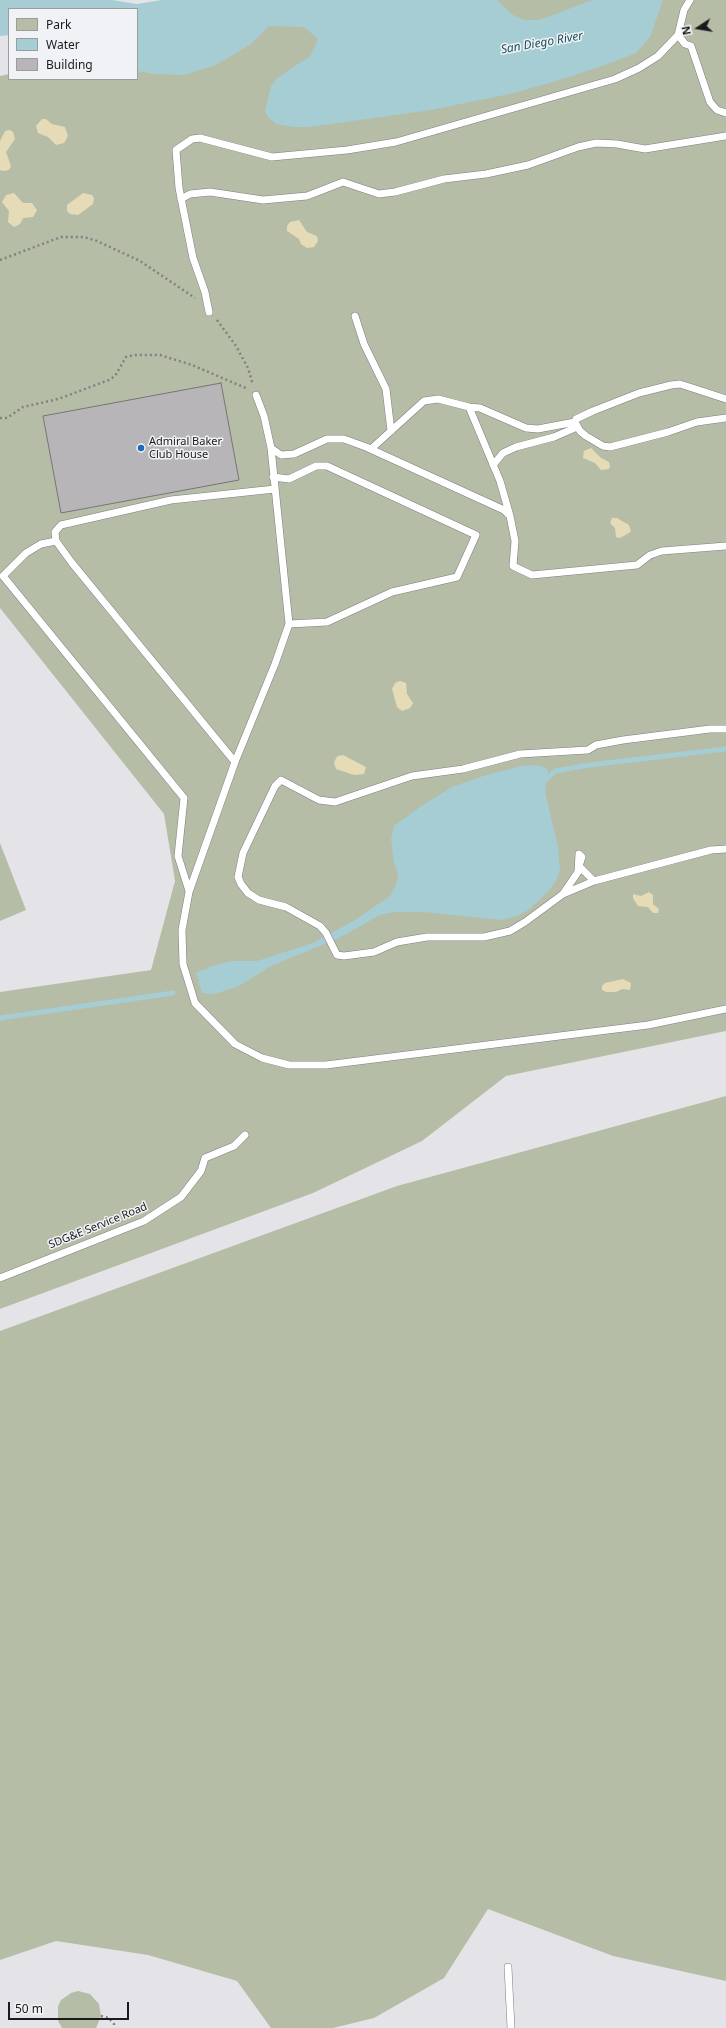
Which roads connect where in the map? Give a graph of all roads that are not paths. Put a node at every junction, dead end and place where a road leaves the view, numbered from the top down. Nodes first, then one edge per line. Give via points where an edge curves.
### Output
1 (690, 0) edge
2 (678, 35) junction
3 (726, 113) edge
4 (726, 136) edge
5 (181, 199) junction
6 (209, 312) road end
7 (355, 316) dead end
8 (256, 395) road end
9 (726, 399) edge
10 (469, 407) junction
11 (726, 418) edge
12 (576, 424) junction
13 (391, 431) junction
14 (271, 448) junction
15 (371, 449) junction
16 (493, 464) junction
17 (273, 476) junction
18 (275, 489) junction
19 (510, 516) junction
20 (56, 541) junction
21 (726, 546) edge
22 (289, 624) junction
23 (726, 729) edge
24 (235, 762) junction
25 (726, 849) edge
26 (594, 881) junction
27 (190, 892) junction
28 (563, 894) junction
29 (726, 1009) edge
30 (245, 1135) dead end
31 (0, 1278) edge
32 (508, 1967) dead end
33 (511, 2028) edge

1 - 2 lane via 684,10
2 - 3 lane via 685,44 691,46 710,102 717,110
2 - 5 lane via 658,56 615,79 396,142 347,150 272,157 200,138 192,139 176,150
4 - 5 lane via 645,149 596,143 528,166 444,179 379,194 344,182 307,196 263,200 210,192 190,194
5 - 6 lane via 193,258
7 - 13 lane via 364,344 386,389
8 - 14 lane
9 - 12 lane via 680,384 671,385 639,393 593,411 576,419
10 - 12 lane via 480,408 510,422 538,430
10 - 13 lane via 438,399 424,401
10 - 16 lane
11 - 12 lane via 697,422 610,447 594,441 580,431
12 - 16 lane via 554,437 503,454
13 - 15 lane
14 - 15 lane via 281,455 294,454 327,439 344,439
14 - 17 lane
15 - 19 lane via 504,510
16 - 19 lane
17 - 18 lane
17 - 22 lane via 289,479 316,466 327,466 476,535 457,577 392,592 327,622
18 - 20 lane via 171,500 61,525 55,532
18 - 22 lane
19 - 21 lane via 515,541 513,566 532,575 637,565 662,550
20 - 24 lane
20 - 27 lane via 41,544 26,554 3,576 184,798 178,856
22 - 24 lane
23 - 28 lane via 623,740 596,745 588,750 520,754 463,769 412,776 335,802 319,800 281,780 275,786 243,853 238,877 248,893 259,900 297,912 320,926 337,955 344,956 374,952 397,942 427,937 484,937 510,931
24 - 27 lane
25 - 26 lane via 704,852
26 - 28 lane
26 - 28 lane via 579,866 578,872
27 - 29 lane via 182,930 183,964 195,1003 235,1044 262,1058 288,1065 326,1065 648,1025
30 - 31 lane, SDG&E Service Road via 234,1146 204,1158 201,1171 181,1198 144,1221
32 - 33 lane

